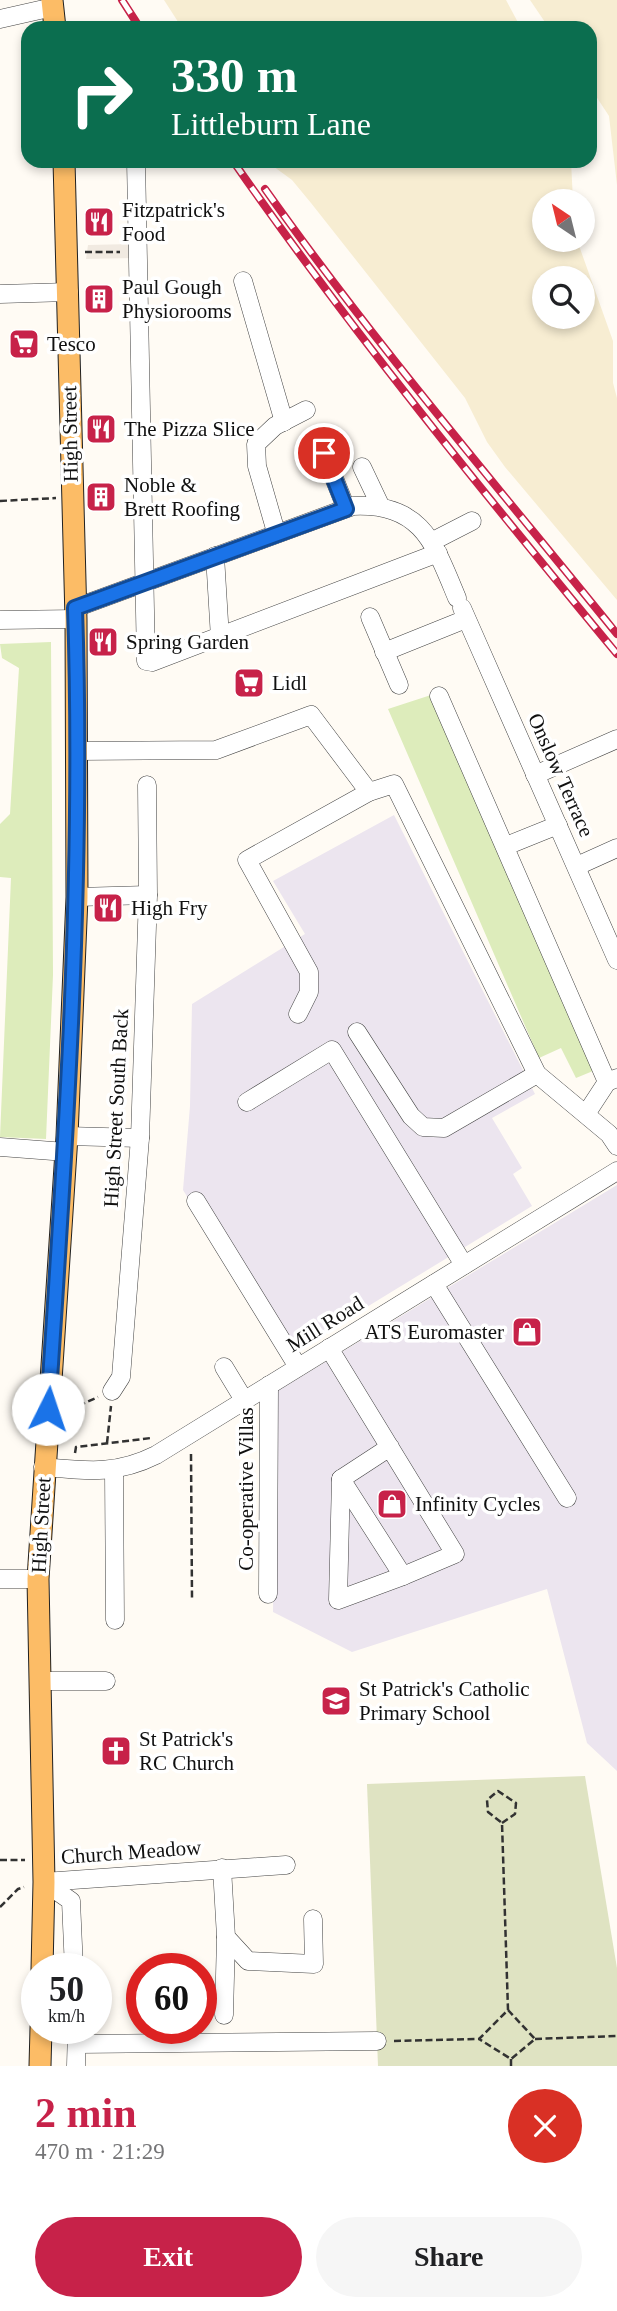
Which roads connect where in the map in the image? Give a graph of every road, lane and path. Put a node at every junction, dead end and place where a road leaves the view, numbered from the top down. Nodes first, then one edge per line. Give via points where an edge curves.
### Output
1 (53, 12) edge
2 (0, 19) edge
3 (64, 168) edge
4 (136, 168) edge
5 (138, 251) junction
6 (68, 253) junction
7 (243, 281) dead end
8 (69, 292) junction
9 (0, 294) edge
10 (306, 410) dead end
11 (284, 422) junction
12 (324, 453) dead end
13 (362, 467) dead end
14 (71, 497) junction
15 (0, 501) edge
16 (380, 505) junction
17 (346, 509) junction
18 (471, 521) dead end
19 (276, 532) junction
20 (438, 552) junction
21 (215, 556) junction
22 (144, 583) junction
23 (462, 608) junction
24 (76, 613) junction
25 (370, 617) dead end
26 (0, 620) edge
27 (220, 638) junction
28 (384, 652) junction
29 (399, 685) dead end
30 (439, 696) dead end
31 (617, 739) edge
32 (76, 751) junction
33 (535, 775) junction
34 (147, 785) dead end
35 (369, 792) junction
36 (558, 825) junction
37 (506, 846) junction
38 (617, 849) edge
39 (577, 866) junction
40 (148, 895) junction
41 (77, 897) junction
42 (617, 960) edge
43 (298, 1014) dead end
44 (357, 1032) dead end
45 (537, 1074) junction
46 (612, 1080) edge
47 (247, 1102) dead end
48 (586, 1114) junction
49 (140, 1139) junction
50 (67, 1144) junction
51 (617, 1146) edge
52 (0, 1147) edge
53 (617, 1171) edge
54 (196, 1201) dead end
55 (464, 1265) junction
56 (434, 1284) junction
57 (329, 1348) junction
58 (224, 1367) dead end
59 (298, 1367) junction
60 (269, 1385) junction
61 (112, 1391) junction
62 (244, 1400) junction
63 (48, 1409) junction
64 (185, 1437) junction
65 (107, 1443) junction
66 (390, 1447) junction
67 (43, 1467) junction
68 (71, 1470) junction
69 (114, 1471) junction
70 (341, 1479) junction
71 (567, 1498) dead end
72 (403, 1576) junction
73 (0, 1579) edge
74 (38, 1579) junction
75 (268, 1594) dead end
76 (192, 1598) dead end
77 (115, 1620) dead end
78 (40, 1681) junction
79 (106, 1681) dead end
80 (502, 1823) junction
81 (0, 1860) edge
82 (44, 1860) junction
83 (286, 1866) dead end
84 (222, 1868) junction
85 (44, 1882) junction
86 (0, 1907) edge
87 (313, 1919) dead end
88 (226, 1937) junction
89 (43, 1953) edge
90 (73, 1953) edge
91 (508, 2010) junction
92 (224, 2015) dead end
93 (617, 2036) edge
94 (112, 2037) edge
95 (479, 2039) junction
96 (535, 2039) junction
97 (377, 2041) joint
98 (41, 2044) edge
99 (77, 2044) edge
100 (510, 2059) junction
101 (40, 2066) edge
102 (76, 2066) edge
103 (511, 2066) edge

1 - 2 street
3 - 6 main road, High Street
4 - 5 street
5 - 6 path
5 - 22 street
6 - 8 main road, High Street
7 - 11 street
8 - 9 street
8 - 14 main road, High Street
10 - 11 street
11 - 19 street via 262,436 255,452
12 - 17 street
13 - 16 street
14 - 15 path
14 - 24 main road, High Street
16 - 17 street
16 - 20 street via 413,519
17 - 19 street
18 - 20 street
19 - 21 street
20 - 23 street, Onslow Terrace
20 - 27 street
21 - 22 street
21 - 27 street
22 - 24 street
22 - 27 street via 146,661
23 - 28 street
23 - 33 street, Onslow Terrace
24 - 26 street
24 - 32 main road, High Street
25 - 28 street
28 - 29 street
30 - 37 street
31 - 33 street
32 - 35 street via 216,750 311,715
32 - 41 main road, High Street
33 - 36 street, Onslow Terrace
34 - 40 street, High Street South Back
35 - 43 street via 247,860 309,972 309,992
35 - 45 street via 394,784
36 - 37 street
36 - 39 street, Onslow Terrace
37 - 46 street
38 - 39 street
39 - 42 street, Onslow Terrace
40 - 41 street
40 - 49 street, High Street South Back
41 - 50 main road, High Street
44 - 45 street via 411,1116 423,1127 444,1128
45 - 48 street
46 - 48 street
47 - 55 street via 332,1050
48 - 51 street
49 - 50 street
49 - 61 street, High Street South Back via 121,1377
50 - 52 street
50 - 63 main road, High Street
53 - 55 street, Mill Road
54 - 59 street
55 - 56 street, Mill Road
56 - 57 street, Mill Road
56 - 71 street
57 - 59 street, Mill Road
57 - 66 street
58 - 62 street
59 - 60 street, Mill Road
60 - 62 street, Mill Road
60 - 75 street, Co-operative Villas
61 - 63 path via 69,1410
61 - 65 path
62 - 64 street, Mill Road
63 - 67 main road, High Street
64 - 65 path
64 - 69 street, Mill Road via 131,1467
64 - 76 path
65 - 68 path via 76,1447
66 - 70 street
66 - 72 street via 455,1554
67 - 68 street, Mill Road
67 - 74 main road, High Street
68 - 69 street, Mill Road
69 - 77 street
70 - 72 street
70 - 72 street via 338,1600
73 - 74 street
74 - 78 main road, High Street
78 - 79 street
78 - 82 main road, High Street
80 - 80 path via 488,1812 487,1800 498,1791 516,1803 515,1814
80 - 91 path
81 - 82 path
82 - 85 main road, High Street
83 - 84 street, Church Meadow
84 - 85 street, Church Meadow
84 - 88 street, Church Meadow
85 - 86 path via 18,1889
85 - 89 main road, High Street
85 - 90 street via 71,1901
87 - 88 street via 314,1964 248,1961
88 - 92 street, Church Meadow
91 - 95 path
91 - 96 path
93 - 96 path
94 - 97 street
95 - 97 path
95 - 100 path
96 - 100 path
98 - 101 main road
99 - 102 street
100 - 103 path

